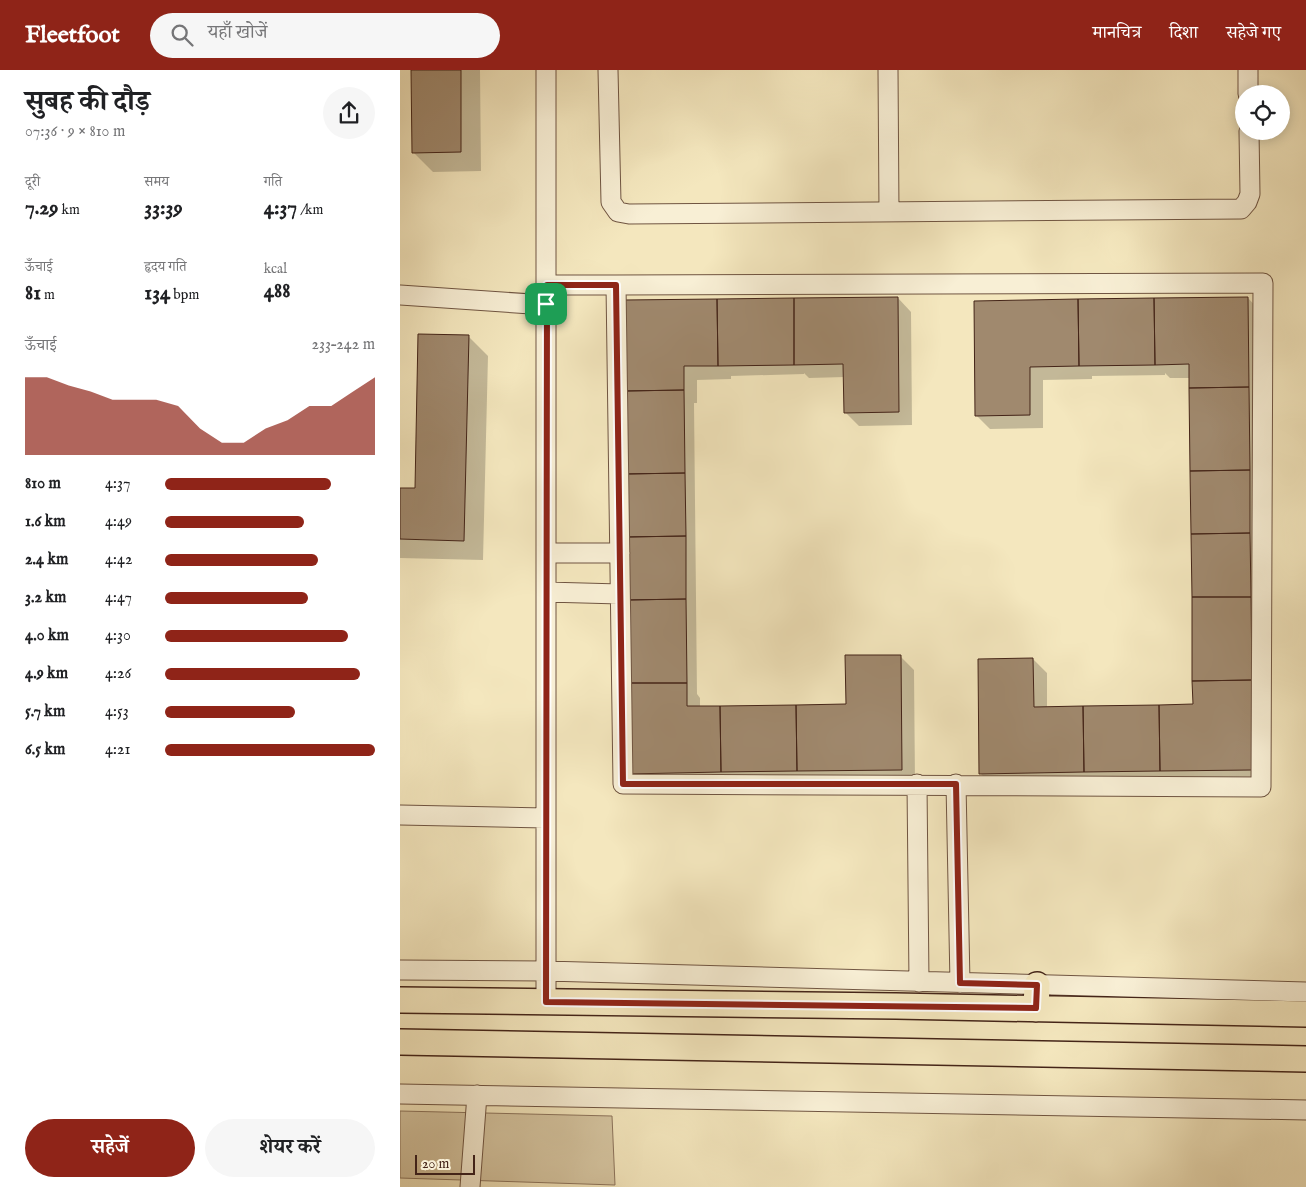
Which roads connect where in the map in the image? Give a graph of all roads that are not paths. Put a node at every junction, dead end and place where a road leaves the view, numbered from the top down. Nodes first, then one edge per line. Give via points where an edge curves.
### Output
1 (546, 70) edge
2 (608, 70) edge
3 (888, 70) edge
4 (1248, 70) edge
5 (1248, 85) edge
6 (1249, 140) edge
7 (889, 212) junction
8 (547, 285) junction
9 (616, 285) junction
10 (400, 295) edge
11 (546, 304) junction
12 (546, 553) junction
13 (620, 553) junction
14 (546, 592) junction
15 (620, 594) junction
16 (917, 784) junction
17 (956, 784) junction
18 (400, 815) edge
19 (546, 818) junction
20 (400, 970) edge
21 (546, 971) junction
22 (919, 982) junction
23 (960, 983) junction
24 (1306, 992) edge
25 (1037, 997) junction
26 (400, 1000) edge
27 (546, 1002) junction
28 (1306, 1014) edge
29 (400, 1042) edge
30 (1306, 1059) edge
31 (400, 1094) edge
32 (477, 1095) junction
33 (1306, 1110) edge
34 (470, 1187) edge

1 - 8 street
2 - 7 street via 611,202 618,212
3 - 7 street
4 - 5 street
6 - 7 street via 1250,194 1241,209
8 - 9 street
8 - 11 street
9 - 13 street
9 - 17 street via 1263,283 1260,787
10 - 11 street
11 - 12 street
12 - 13 street
12 - 14 street
13 - 15 street
14 - 15 street
14 - 19 street
15 - 16 street via 623,784
16 - 17 street
16 - 22 street
17 - 23 street
18 - 19 street
19 - 21 street
20 - 21 street
21 - 22 street
21 - 27 street
22 - 23 street
23 - 25 street
24 - 25 street
25 - 27 main road
25 - 28 main road
26 - 27 main road
29 - 30 main road
31 - 32 street
32 - 33 street
32 - 34 street

